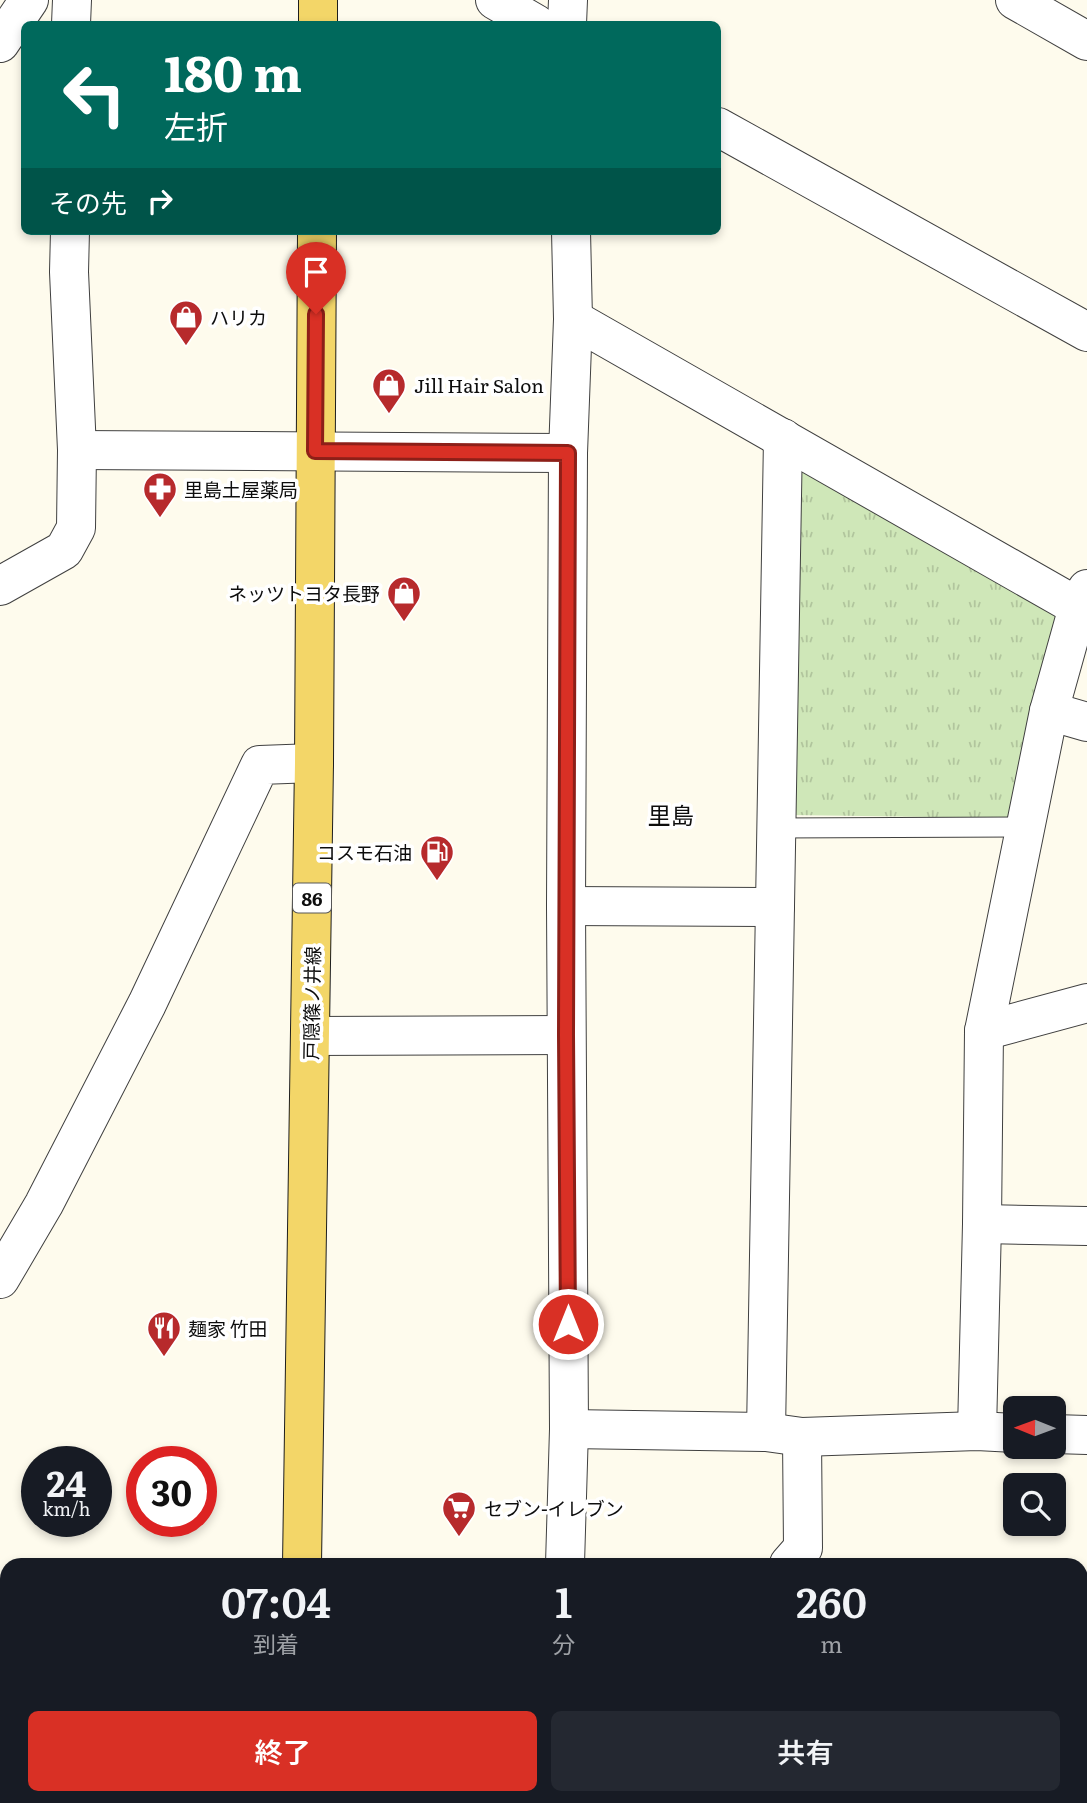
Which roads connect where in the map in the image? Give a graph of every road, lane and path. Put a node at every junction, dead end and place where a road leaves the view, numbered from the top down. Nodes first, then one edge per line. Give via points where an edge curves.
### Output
1 (29, 0) edge
2 (72, 0) edge
3 (318, 0) edge
4 (495, 0) edge
5 (568, 0) edge
6 (1015, 0) edge
7 (71, 21) edge
8 (318, 21) edge
9 (531, 21) edge
10 (567, 21) edge
11 (1085, 36) edge
12 (0, 43) edge
13 (721, 129) edge
14 (70, 235) edge
15 (317, 235) edge
16 (571, 235) edge
17 (573, 319) junction
18 (1087, 332) edge
19 (783, 438) junction
20 (77, 450) junction
21 (315, 451) junction
22 (568, 453) junction
23 (0, 586) edge
24 (1082, 598) edge
25 (1049, 711) junction
26 (1087, 722) edge
27 (314, 763) junction
28 (1026, 827) junction
29 (776, 828) junction
30 (566, 906) junction
31 (775, 907) junction
32 (1087, 1003) edge
33 (984, 1031) junction
34 (566, 1035) junction
35 (310, 1036) junction
36 (982, 1224) junction
37 (1087, 1226) edge
38 (0, 1279) edge
39 (569, 1429) junction
40 (977, 1432) junction
41 (1003, 1433) edge
42 (784, 1434) junction
43 (1066, 1434) edge
44 (1087, 1435) edge
45 (302, 1558) edge
46 (565, 1558) edge
47 (794, 1558) edge

1 - 12 street
2 - 7 street
3 - 8 main road
4 - 9 street
5 - 10 street
6 - 11 street
13 - 18 street
14 - 20 street
15 - 21 main road, 戸隠篠ノ井線 / 86
16 - 17 street
17 - 19 street
17 - 22 street
19 - 24 street
19 - 29 street
20 - 21 street
20 - 23 street via 76,528 64,550
21 - 22 street
21 - 27 main road, 戸隠篠ノ井線 / 86
22 - 30 street
24 - 25 street
25 - 26 street
25 - 28 street
27 - 35 main road, 戸隠篠ノ井線 / 86
27 - 38 street via 260,765 147,1004
28 - 29 lane
28 - 33 street
29 - 31 street
30 - 31 street
30 - 34 street
31 - 42 street
32 - 33 street
33 - 36 street
34 - 35 street
34 - 39 street
35 - 45 main road, 戸隠篠ノ井線 / 86
36 - 37 street
36 - 40 street
39 - 42 street
39 - 46 street
40 - 41 street
40 - 42 street
42 - 47 street via 803,1548
43 - 44 street

